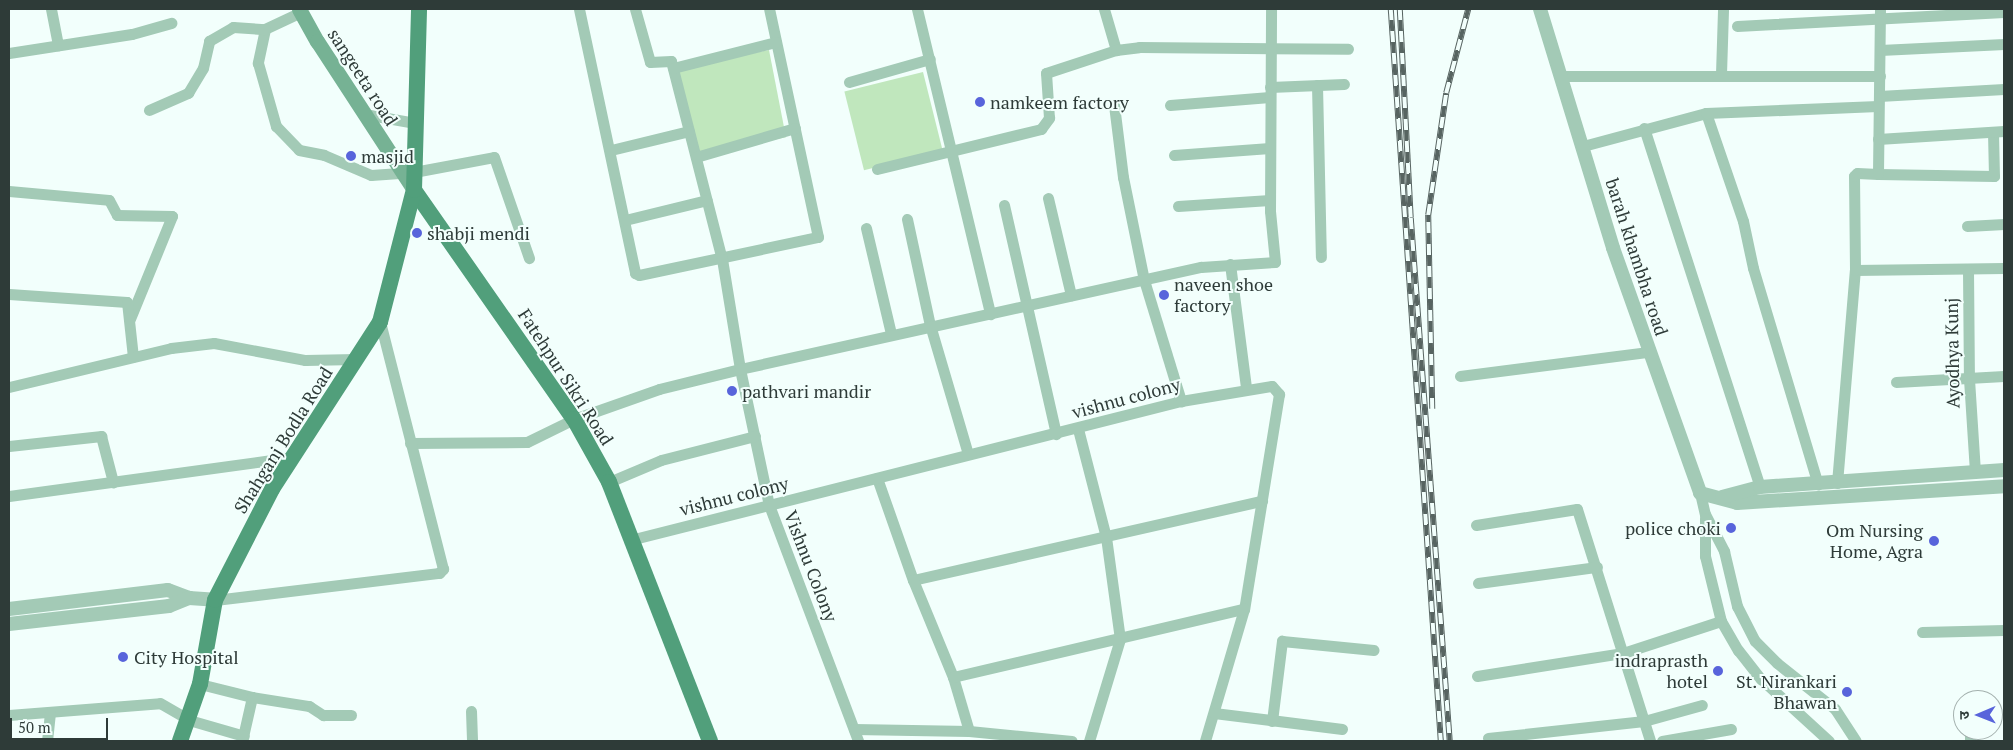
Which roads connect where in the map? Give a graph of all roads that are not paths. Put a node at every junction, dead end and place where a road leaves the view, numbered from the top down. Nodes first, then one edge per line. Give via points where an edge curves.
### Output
1 (51, 9) edge
2 (419, 9) edge
3 (579, 9) edge
4 (635, 9) edge
5 (769, 9) edge
6 (916, 9) edge
7 (1104, 9) edge
8 (1271, 9) edge
9 (1540, 9) edge
10 (1723, 9) edge
11 (300, 11) edge
12 (2004, 12) edge
13 (1880, 14) edge
14 (171, 23) dead end
15 (1738, 26) dead end
16 (265, 29) junction
17 (776, 42) junction
18 (2004, 44) edge
19 (58, 45) junction
20 (1271, 46) junction
21 (1348, 49) dead end
22 (1116, 50) junction
23 (1880, 50) junction
24 (9, 53) edge
25 (930, 59) junction
26 (673, 68) junction
27 (1721, 74) junction
28 (1562, 76) junction
29 (1880, 76) junction
30 (849, 82) dead end
31 (1344, 84) dead end
32 (1317, 85) junction
33 (2004, 89) edge
34 (1270, 92) junction
35 (1879, 101) junction
36 (1170, 104) dead end
37 (1114, 105) dead end
38 (149, 110) dead end
39 (1706, 113) junction
40 (364, 114) junction
41 (415, 123) junction
42 (795, 128) junction
43 (1644, 128) junction
44 (689, 131) junction
45 (1999, 132) edge
46 (1878, 139) junction
47 (1583, 146) junction
48 (1270, 148) junction
49 (610, 150) junction
50 (952, 151) junction
51 (1174, 155) dead end
52 (696, 158) junction
53 (878, 169) dead end
54 (408, 173) junction
55 (1878, 174) junction
56 (1999, 176) edge
57 (414, 190) junction
58 (9, 191) edge
59 (1048, 198) dead end
60 (707, 200) junction
61 (1270, 200) junction
62 (1004, 205) dead end
63 (1178, 206) dead end
64 (908, 218) dead end
65 (625, 220) junction
66 (2004, 224) edge
67 (1967, 226) dead end
68 (866, 228) dead end
69 (1321, 257) dead end
70 (529, 258) dead end
71 (722, 260) junction
72 (1230, 264) junction
73 (2004, 268) edge
74 (1855, 270) junction
75 (1968, 270) junction
76 (1144, 280) junction
77 (9, 294) edge
78 (1071, 295) junction
79 (1025, 305) junction
80 (990, 314) junction
81 (130, 319) junction
82 (380, 322) junction
83 (930, 325) junction
84 (891, 334) junction
85 (1648, 352) junction
86 (134, 357) junction
87 (356, 359) junction
88 (740, 369) junction
89 (1460, 376) dead end
90 (2004, 376) edge
91 (1969, 379) junction
92 (1896, 382) dead end
93 (9, 387) edge
94 (1246, 388) junction
95 (1180, 402) junction
96 (574, 419) junction
97 (1078, 429) junction
98 (1056, 434) junction
99 (755, 436) junction
100 (410, 443) junction
101 (9, 446) edge
102 (968, 454) junction
103 (293, 457) junction
104 (2004, 470) edge
105 (1975, 471) junction
106 (877, 478) junction
107 (113, 482) junction
108 (609, 482) junction
109 (1837, 482) junction
110 (1818, 484) junction
111 (2004, 486) edge
112 (1760, 487) junction
113 (1700, 493) junction
114 (9, 496) edge
115 (1722, 497) junction
116 (1262, 500) junction
117 (769, 505) junction
118 (1705, 514) junction
119 (1476, 525) dead end
120 (1106, 537) junction
121 (634, 539) junction
122 (1597, 567) junction
123 (913, 580) junction
124 (1478, 583) dead end
125 (189, 598) junction
126 (215, 600) junction
127 (9, 609) edge
128 (1244, 610) junction
129 (1721, 621) junction
130 (9, 624) edge
131 (2004, 630) edge
132 (1922, 632) dead end
133 (1120, 639) junction
134 (1374, 650) dead end
135 (1623, 653) junction
136 (1477, 676) dead end
137 (953, 677) junction
138 (200, 684) junction
139 (252, 697) junction
140 (1702, 706) dead end
141 (471, 711) dead end
142 (50, 713) junction
143 (1214, 713) junction
144 (9, 715) edge
145 (350, 715) dead end
146 (188, 720) junction
147 (1272, 721) junction
148 (1644, 721) junction
149 (854, 729) junction
150 (1342, 729) dead end
151 (1732, 729) dead end
152 (969, 731) junction
153 (1488, 738) dead end
154 (243, 739) edge
155 (47, 741) edge
156 (180, 741) edge
157 (472, 741) edge
158 (710, 741) edge
159 (858, 741) edge
160 (1072, 741) edge
161 (1089, 741) edge
162 (1205, 741) edge
163 (1650, 741) edge
164 (1662, 741) edge
165 (1829, 741) edge
166 (1856, 741) edge

1 - 19 street
2 - 41 main road, Shahganj Bodla Road
3 - 49 street
4 - 26 street via 650,62 670,61
5 - 17 street
6 - 25 street
7 - 22 street
8 - 20 street
9 - 28 street, barah khambha road
10 - 27 street
11 - 16 street
11 - 40 main road, sangeeta road
12 - 13 street
13 - 15 street
13 - 23 street
14 - 19 street via 132,34
16 - 38 street via 233,27 209,41 202,68 188,93
16 - 54 street via 259,67 275,123 294,147 324,155 371,175
17 - 26 street
17 - 42 street
18 - 23 street
19 - 24 street
20 - 21 street
20 - 22 street
20 - 34 street
22 - 50 street via 1046,74 1049,118 1041,129
23 - 29 street
25 - 30 street
25 - 50 street
26 - 44 street, Vishnu Colony
27 - 28 street
27 - 29 street
28 - 47 street, barah khambha road
29 - 35 street
31 - 32 street
32 - 34 street
32 - 69 street
33 - 35 street
34 - 36 street
34 - 48 street
35 - 39 street
35 - 46 street
37 - 76 street via 1123,177
39 - 43 street
39 - 110 street via 1743,221 1753,268
40 - 41 street
40 - 54 main road, sangeeta road
41 - 54 main road, Shahganj Bodla Road
42 - 52 street
42 - 71 street via 818,237
43 - 47 street
43 - 112 street
44 - 49 street
44 - 52 street, Vishnu Colony
45 - 46 street
45 - 56 street
46 - 55 street
47 - 85 street, barah khambha road
48 - 51 street
48 - 61 street
49 - 65 street
50 - 53 street
50 - 80 street
52 - 60 street, Vishnu Colony
54 - 57 main road, Shahganj Bodla Road
54 - 70 street via 494,157
55 - 56 street
55 - 74 street via 1857,173 1854,176
57 - 82 main road, Shahganj Bodla Road
57 - 96 main road, Fatehpur Sikri Road
58 - 81 street via 110,200 117,215 172,216
59 - 78 street
60 - 65 street
60 - 71 street, Vishnu Colony
61 - 63 street
61 - 72 street via 1275,262
62 - 79 street
64 - 83 street
65 - 71 street via 636,275
66 - 67 street
68 - 84 street
71 - 88 street, Vishnu Colony
72 - 76 street
72 - 94 street
73 - 75 street
74 - 75 street
74 - 109 street
75 - 91 street, Ayodhya Kunj
76 - 78 street
76 - 95 street
77 - 81 street via 125,301
78 - 79 street
79 - 80 street
79 - 98 street
80 - 83 street
81 - 86 street
82 - 87 main road, Shahganj Bodla Road
82 - 100 street
83 - 84 street
83 - 102 street
84 - 88 street
85 - 89 street
85 - 113 street, barah khambha road
86 - 87 street via 214,343 305,360
86 - 93 street
87 - 103 main road, Shahganj Bodla Road
88 - 96 street via 660,389
88 - 99 street, Vishnu Colony
90 - 91 street
91 - 92 street
91 - 105 street, Ayodhya Kunj
94 - 95 street, vishnu colony
94 - 116 street, vishnu colony via 1272,386 1279,394
95 - 97 street, vishnu colony
96 - 100 street via 526,442
96 - 108 main road, Fatehpur Sikri Road
97 - 98 street, vishnu colony
97 - 120 street
98 - 102 street, vishnu colony
99 - 108 street via 661,460
99 - 117 street, Vishnu Colony
100 - 126 street via 443,564 442,571
101 - 107 street via 101,436
102 - 106 street, vishnu colony
103 - 107 street
103 - 126 main road, Shahganj Bodla Road via 272,490
104 - 105 street
105 - 109 street
106 - 117 street, vishnu colony
106 - 123 street
107 - 114 street
108 - 121 main road, Fatehpur Sikri Road
109 - 110 street
110 - 112 street
111 - 115 street via 1737,502
112 - 115 street
113 - 115 street
113 - 118 street, barah khambha road
116 - 120 street
116 - 128 street, vishnu colony
117 - 121 street, vishnu colony
117 - 149 street, Vishnu Colony
118 - 129 street, barah khambha road via 1705,556
118 - 166 street, barah khambha road via 1724,551 1737,606 1755,641 1835,709
119 - 122 street via 1573,508 1579,512
120 - 123 street
120 - 133 street
121 - 158 main road, Fatehpur Sikri Road
122 - 124 street
122 - 135 street
123 - 137 street
125 - 126 street
125 - 127 street via 168,590
125 - 130 street via 169,606
126 - 138 main road, Shahganj Bodla Road
128 - 133 street
128 - 143 street, vishnu colony
129 - 135 street
129 - 165 street, barah khambha road via 1738,650 1762,679
131 - 132 street
133 - 137 street
133 - 161 street
134 - 147 street via 1282,642
135 - 136 street
135 - 148 street
137 - 152 street
138 - 139 street
138 - 146 main road, Shahganj Bodla Road
139 - 145 street via 309,706 323,715
139 - 154 street
140 - 148 street
141 - 157 street
142 - 144 street
142 - 146 street via 160,703
142 - 155 street
143 - 147 street
143 - 162 street, vishnu colony
146 - 154 street
146 - 156 main road, Shahganj Bodla Road
147 - 150 street
148 - 153 street
148 - 163 street
149 - 152 street
149 - 159 street, Vishnu Colony
151 - 164 street
152 - 160 street

